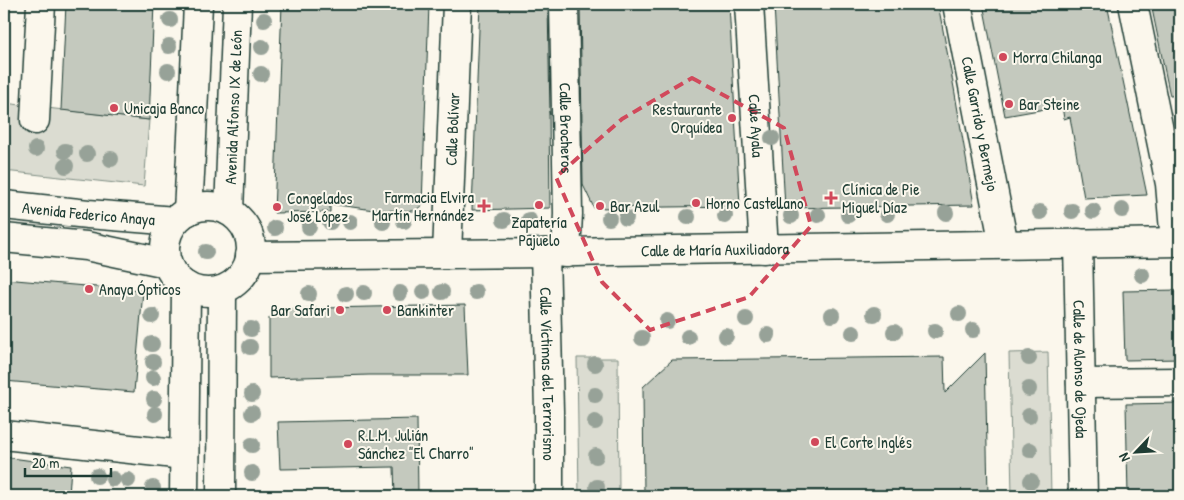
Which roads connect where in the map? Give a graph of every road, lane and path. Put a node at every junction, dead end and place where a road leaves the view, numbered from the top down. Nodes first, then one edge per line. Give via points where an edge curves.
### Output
1 (41, 4) edge
2 (198, 4) edge
3 (237, 4) edge
4 (457, 4) edge
5 (564, 4) edge
6 (749, 4) edge
7 (957, 4) edge
8 (1133, 4) edge
9 (35, 120) dead end
10 (4, 205) edge
11 (229, 211) junction
12 (181, 216) junction
13 (4, 238) edge
14 (1178, 242) edge
15 (1078, 243) junction
16 (1004, 245) junction
17 (764, 249) junction
18 (556, 253) junction
19 (447, 254) junction
20 (250, 256) junction
21 (167, 263) junction
22 (186, 286) junction
23 (222, 290) junction
24 (1180, 382) edge
25 (1081, 383) junction
26 (4, 435) edge
27 (184, 455) junction
28 (184, 496) edge
29 (221, 496) edge
30 (549, 496) edge
31 (1083, 496) edge

1 - 9 main road
2 - 12 main road via 192,137
3 - 11 main road, Avenida Alfonso IX de León
4 - 19 main road, Calle Bolívar
5 - 18 main road, Calle Brocheros via 568,214
6 - 17 main road, Calle Ayala
7 - 16 main road, Calle Garrido y Bermejo
8 - 14 main road via 1170,184
10 - 12 main road, Avenida Federico Anaya via 98,215
11 - 12 main road via 216,206 201,206
11 - 20 main road via 247,230
12 - 21 main road via 165,241
13 - 21 main road, Avenida Federico Anaya via 86,246
14 - 15 main road, Calle de María Auxiliadora
15 - 16 main road, Calle de María Auxiliadora
15 - 25 main road, Calle de Alonso de Ojeda
16 - 17 main road, Calle de María Auxiliadora
17 - 18 main road, Calle de María Auxiliadora
18 - 19 main road, Calle de María Auxiliadora
18 - 30 main road, Calle Víctimas del Terrorismo
19 - 20 main road, Calle de María Auxiliadora
20 - 23 main road via 245,271
21 - 22 main road via 174,276
22 - 23 main road via 203,292
22 - 27 main road
23 - 29 main road
24 - 25 main road
25 - 31 main road, Calle de Alonso de Ojeda
26 - 27 main road
27 - 28 main road

